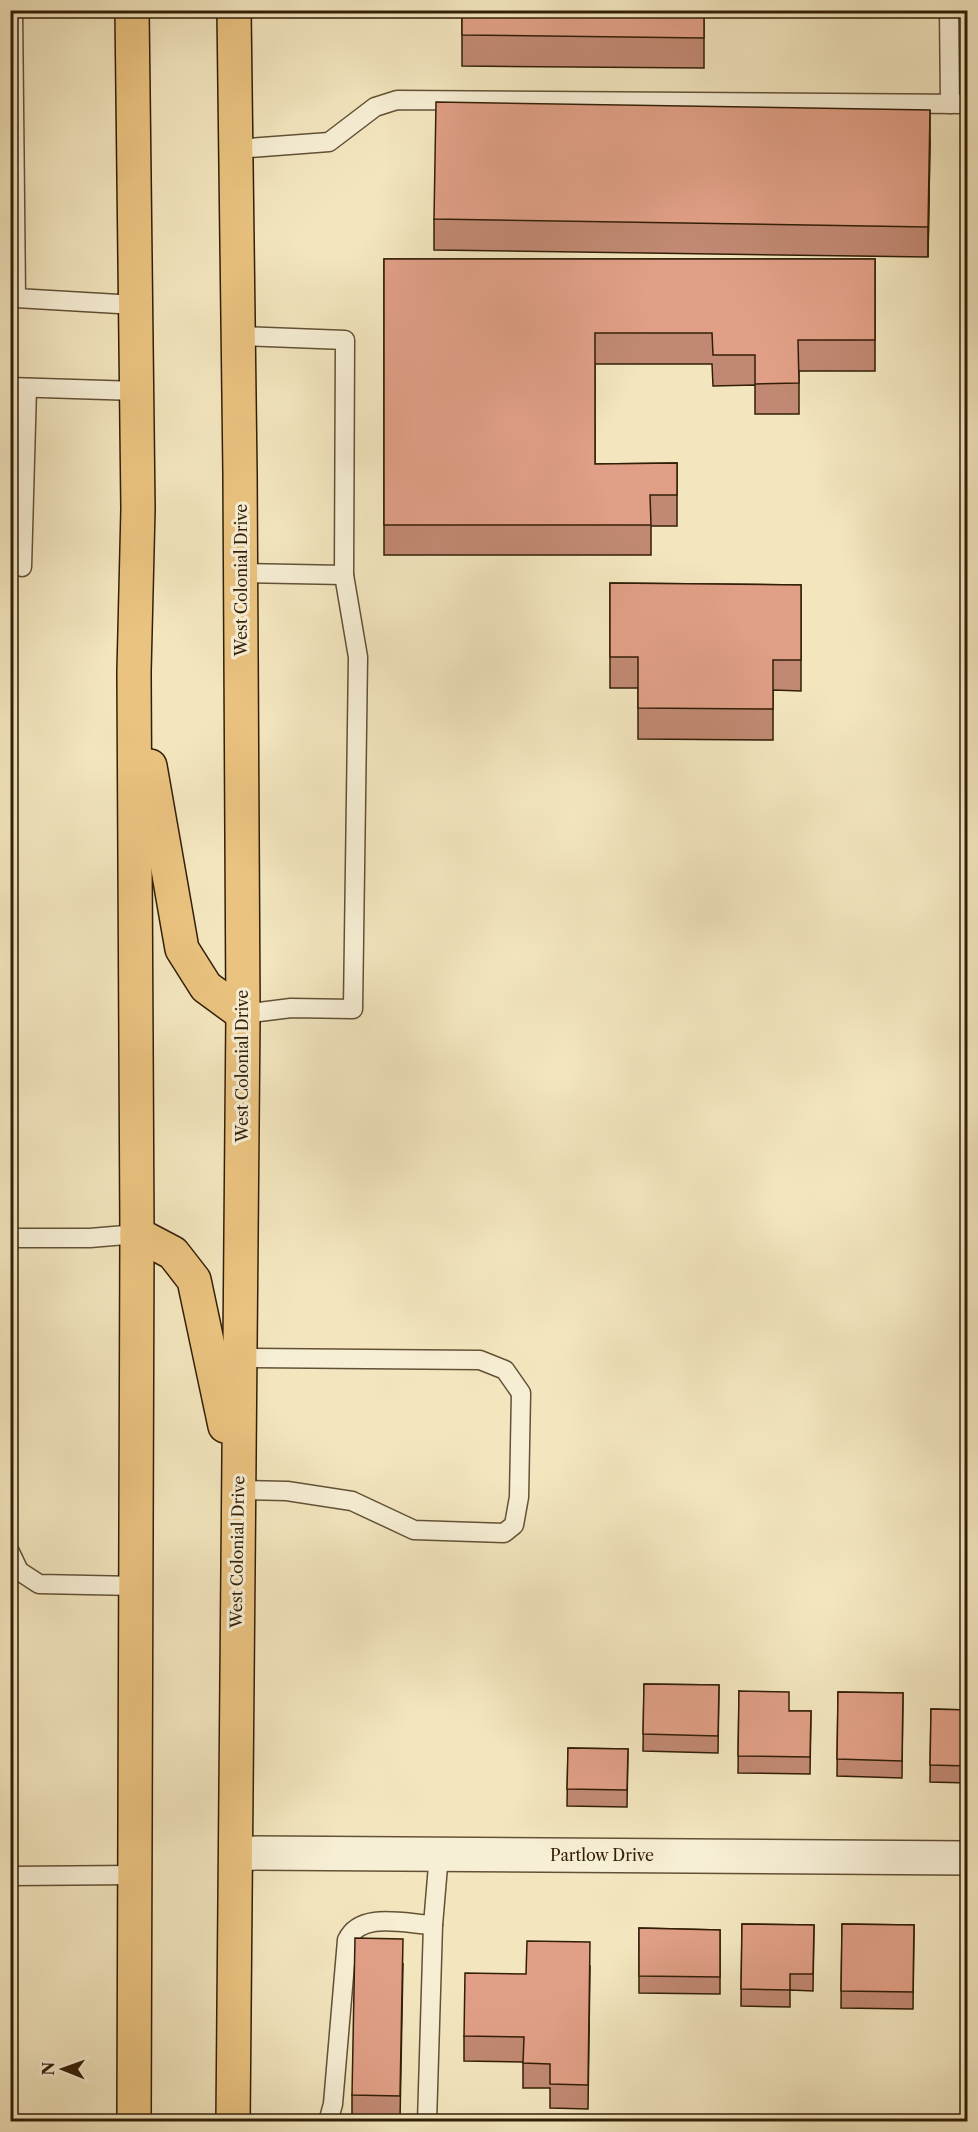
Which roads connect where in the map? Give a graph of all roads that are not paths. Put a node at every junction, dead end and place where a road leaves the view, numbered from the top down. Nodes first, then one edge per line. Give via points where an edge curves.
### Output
1 (13, 10) edge
2 (132, 10) edge
3 (234, 10) edge
4 (949, 10) edge
5 (959, 104) edge
6 (236, 149) junction
7 (135, 305) junction
8 (238, 336) junction
9 (19, 388) edge
10 (137, 391) junction
11 (22, 567) dead end
12 (240, 573) junction
13 (344, 575) junction
14 (134, 672) junction
15 (243, 1014) junction
16 (136, 1234) junction
17 (10, 1238) edge
18 (239, 1358) junction
19 (238, 1490) junction
20 (10, 1552) edge
21 (136, 1586) junction
22 (236, 1853) junction
23 (439, 1854) junction
24 (968, 1858) edge
25 (135, 1875) junction
26 (10, 1876) edge
27 (433, 1925) junction
28 (134, 2121) edge
29 (233, 2121) edge
30 (328, 2121) edge
31 (427, 2121) edge

1 - 7 lane via 16,298
2 - 7 highway
3 - 6 highway, West Colonial Drive
4 - 5 lane
5 - 6 lane via 397,99 375,107 329,142
6 - 8 highway, West Colonial Drive
7 - 10 highway
8 - 12 highway, West Colonial Drive
8 - 13 lane via 345,340
9 - 10 lane
9 - 11 lane
10 - 14 highway
12 - 13 lane
12 - 15 highway, West Colonial Drive
13 - 15 lane via 358,657 353,1009 291,1008
14 - 15 highway via 182,949 206,987
14 - 16 highway
15 - 18 highway, West Colonial Drive
16 - 17 lane
16 - 19 highway via 173,1252 194,1280
16 - 21 highway
18 - 19 highway, West Colonial Drive
18 - 19 lane via 480,1360 505,1370 520,1393 519,1497 514,1525 504,1533 414,1530 352,1501 287,1491
19 - 22 highway, West Colonial Drive
20 - 21 lane via 19,1571 39,1584
21 - 25 highway
22 - 23 street, Partlow Drive
22 - 29 highway, West Colonial Drive
23 - 24 street, Partlow Drive
23 - 27 lane
25 - 26 lane
25 - 28 highway
27 - 30 lane via 367,1922 352,1929 347,1940 333,2104
27 - 31 lane

